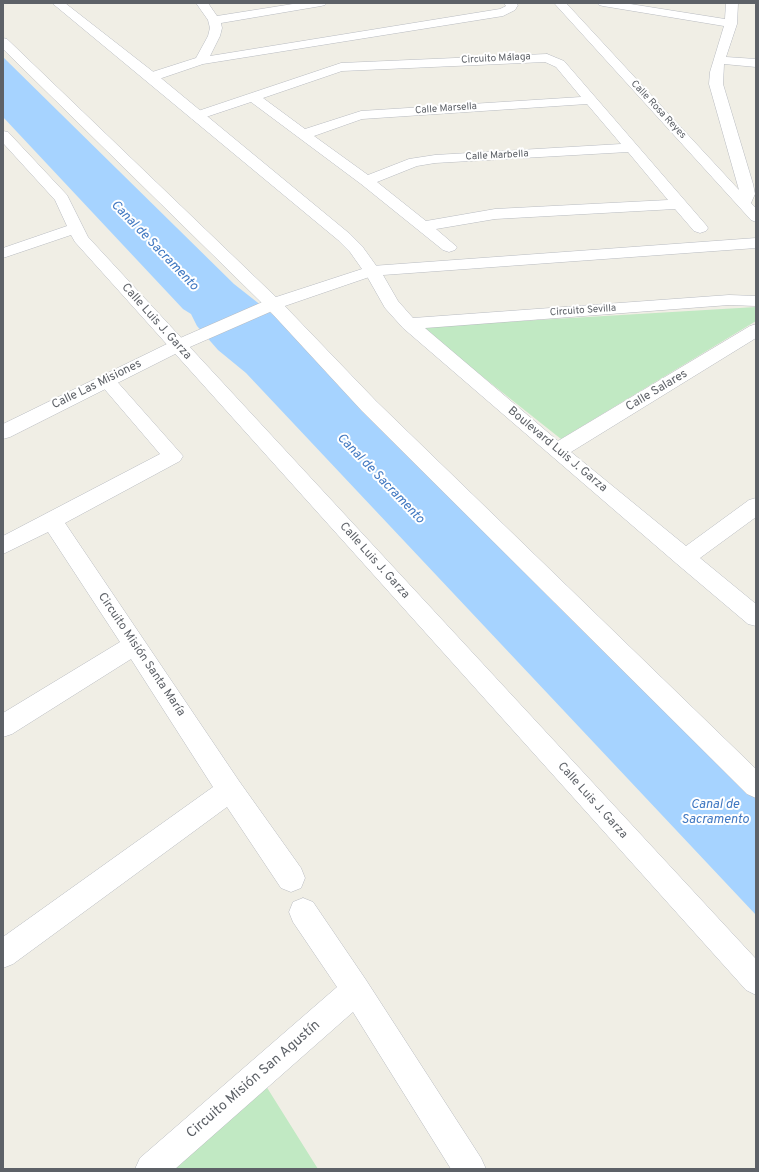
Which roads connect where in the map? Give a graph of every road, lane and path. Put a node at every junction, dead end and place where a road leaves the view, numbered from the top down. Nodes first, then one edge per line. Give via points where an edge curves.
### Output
1 (58, 3) edge
2 (202, 3) edge
3 (321, 3) edge
4 (510, 3) edge
5 (560, 3) edge
6 (603, 3) edge
7 (732, 3) edge
8 (214, 20) junction
9 (732, 24) junction
10 (3, 42) edge
11 (719, 60) junction
12 (201, 61) junction
13 (756, 63) edge
14 (151, 77) junction
15 (253, 97) junction
16 (591, 100) junction
17 (196, 116) junction
18 (305, 134) junction
19 (3, 135) edge
20 (632, 148) junction
21 (366, 181) junction
22 (744, 202) junction
23 (679, 204) junction
24 (756, 217) edge
25 (425, 226) junction
26 (75, 228) junction
27 (700, 228) dead end
28 (756, 243) edge
29 (449, 247) dead end
30 (3, 253) edge
31 (372, 271) junction
32 (756, 301) edge
33 (268, 306) junction
34 (410, 324) junction
35 (756, 330) edge
36 (184, 343) junction
37 (107, 381) junction
38 (3, 432) edge
39 (557, 451) junction
40 (756, 506) edge
41 (52, 520) junction
42 (3, 546) edge
43 (685, 558) junction
44 (756, 617) edge
45 (134, 645) junction
46 (3, 726) edge
47 (756, 786) edge
48 (230, 790) junction
49 (291, 878) dead end
50 (303, 912) dead end
51 (3, 954) edge
52 (756, 980) edge
53 (356, 990) junction
54 (151, 1169) edge
55 (470, 1169) edge

1 - 14 street
2 - 8 street
3 - 8 street
4 - 12 street via 511,8 503,12
5 - 22 street, Calle Rosa Reyes
6 - 9 street
7 - 9 street
8 - 12 street via 214,36
9 - 11 street
10 - 33 street
11 - 13 street
11 - 22 street via 716,84 746,184 747,194
12 - 14 street
14 - 17 street
15 - 16 street, Circuito Málaga via 341,67 540,57 552,59 560,64
15 - 17 street, Circuito Málaga
15 - 18 street
16 - 18 street, Calle Marsella via 361,115
16 - 20 street, Circuito Málaga
17 - 31 street via 344,237
18 - 21 street
19 - 26 street, Calle Luis J. Garza via 62,198
20 - 21 street, Calle Marbella via 435,159 414,162
20 - 23 street, Circuito Málaga
21 - 25 street
22 - 24 street, Calle Rosa Reyes
23 - 25 street via 495,214
23 - 27 street, Circuito Málaga
25 - 29 street
26 - 30 street
26 - 36 street, Calle Luis J. Garza via 81,239
28 - 31 street, Calle Las Misiones
31 - 33 street, Calle Las Misiones
31 - 34 street, Boulevard Luis J. Garza via 391,304
32 - 34 street, Circuito Sevilla via 729,300
33 - 36 street, Calle Las Misiones
33 - 47 street
34 - 39 street, Boulevard Luis J. Garza
35 - 39 street, Calle Salares
36 - 37 street, Calle Las Misiones
36 - 52 street, Calle Luis J. Garza
37 - 38 street, Calle Las Misiones
37 - 41 street via 174,456
39 - 43 street, Boulevard Luis J. Garza
40 - 43 street
41 - 42 street
41 - 45 street, Circuito Misión Santa María
43 - 44 street, Boulevard Luis J. Garza
45 - 46 street
45 - 48 street, Circuito Misión Santa María
48 - 49 street, Circuito Misión Santa María
48 - 51 street
50 - 53 street
53 - 54 street, Circuito Misión San Agustín
53 - 55 street

